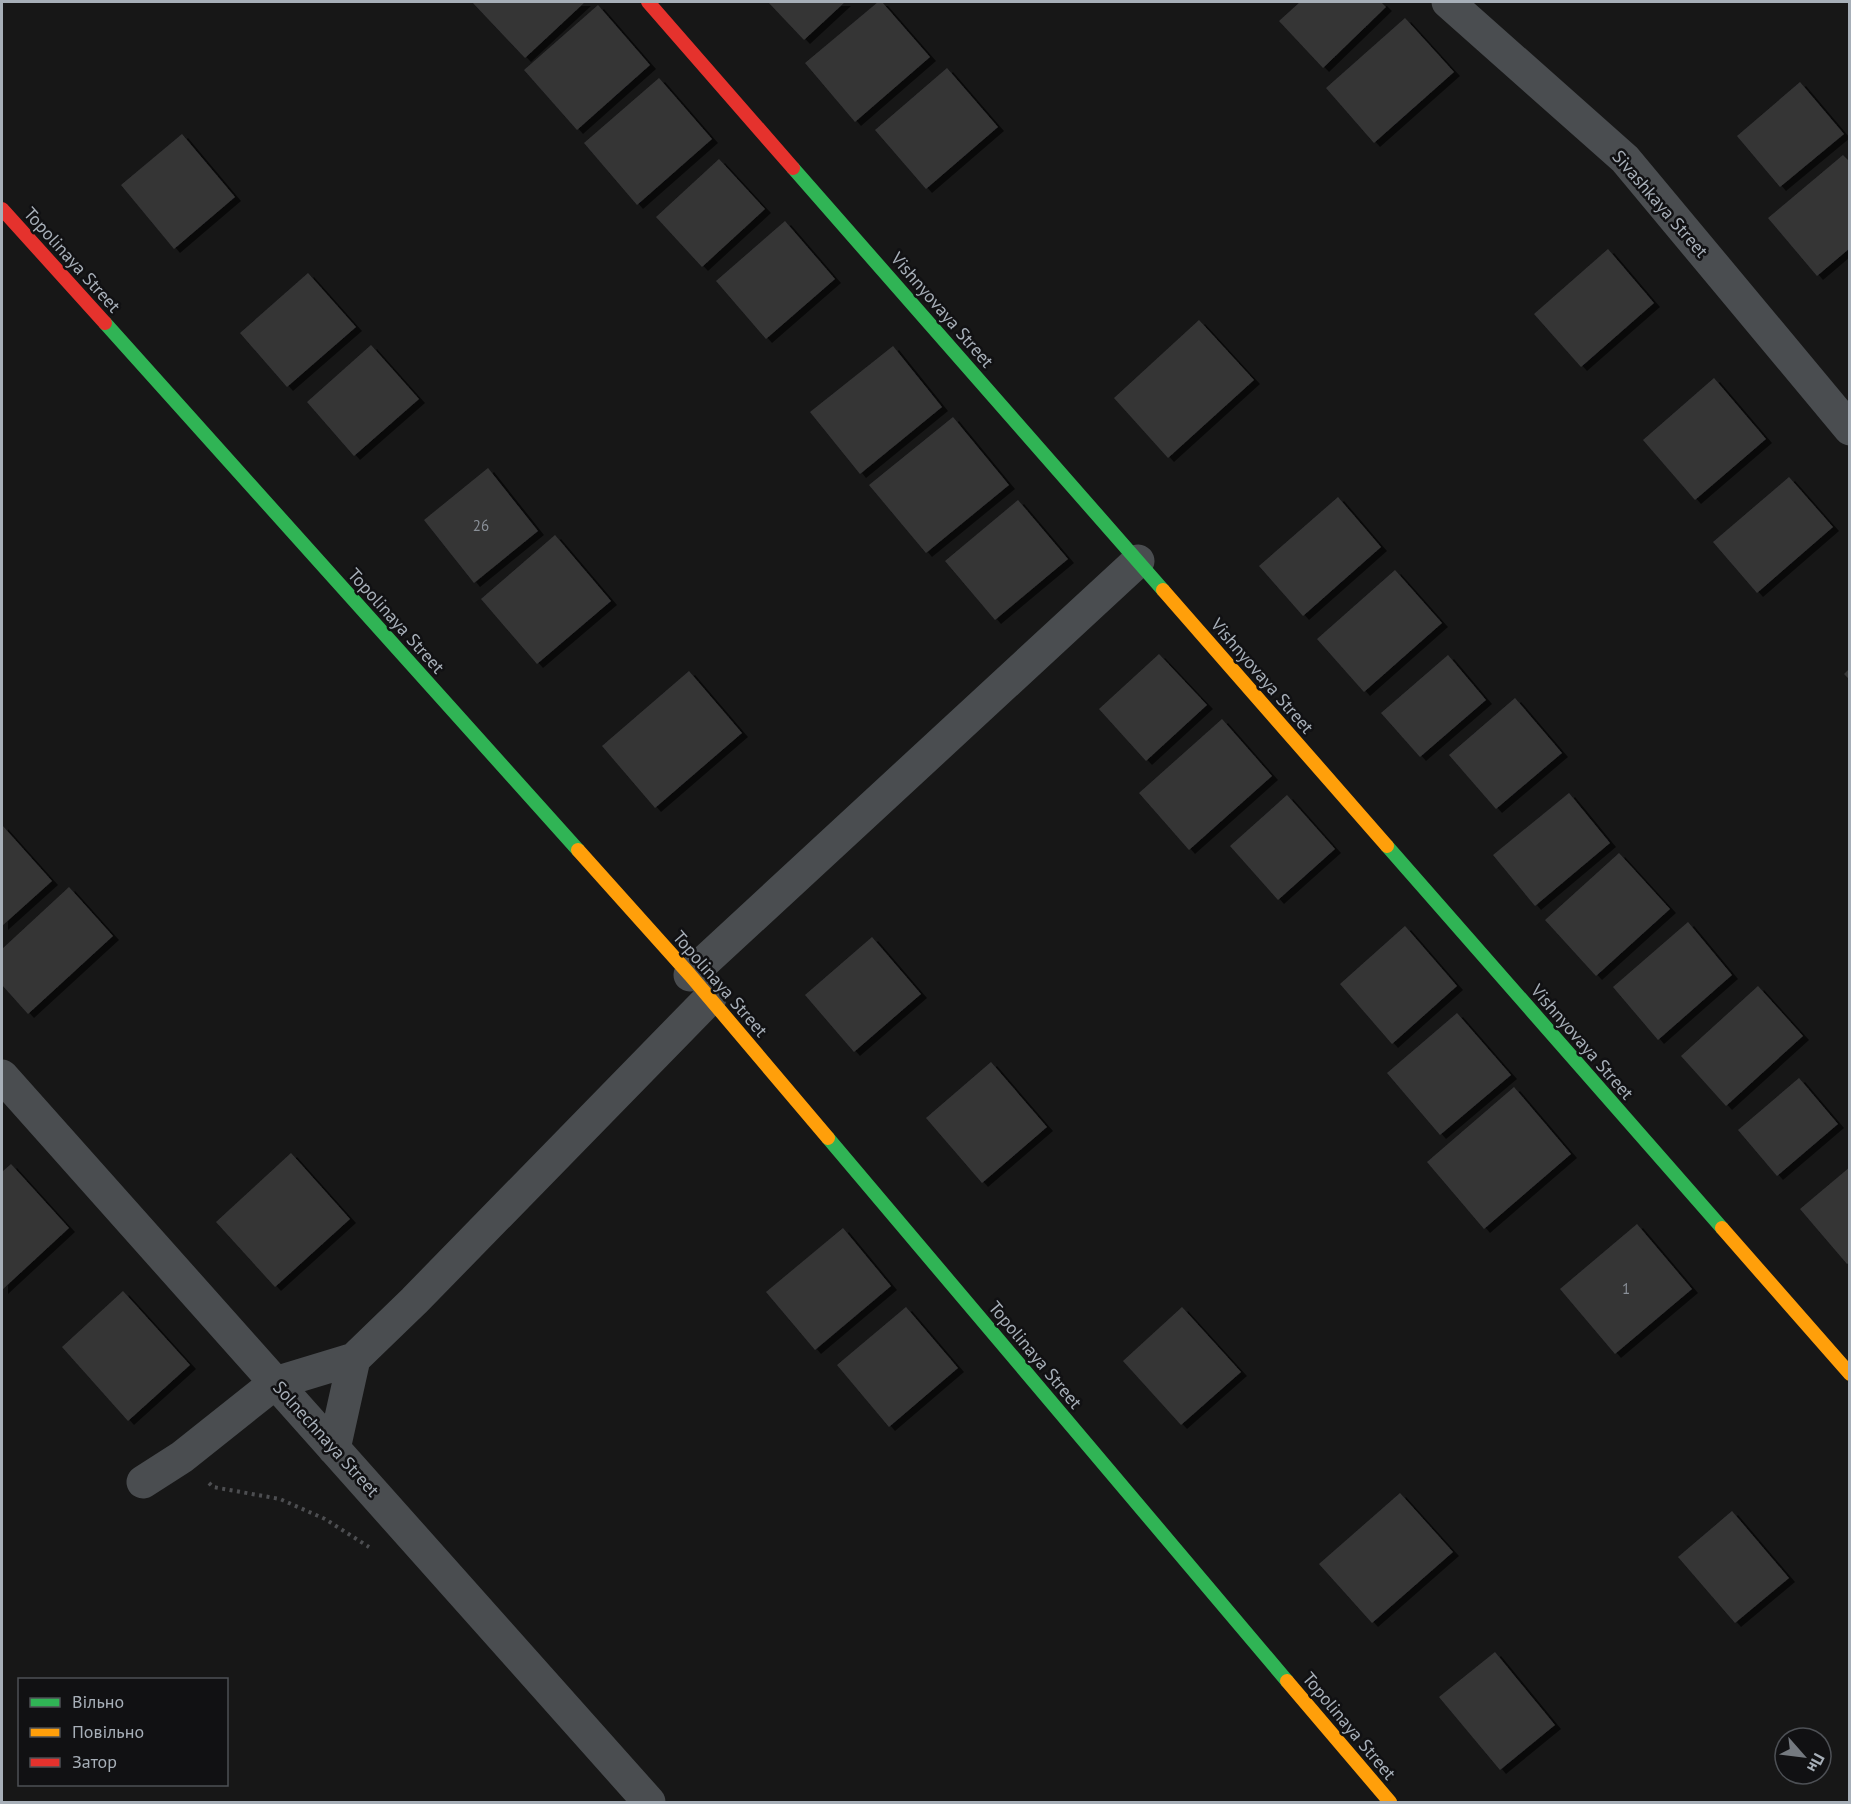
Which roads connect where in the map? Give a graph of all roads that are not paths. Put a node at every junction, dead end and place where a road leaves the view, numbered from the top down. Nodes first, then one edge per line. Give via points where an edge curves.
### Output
1 (648, 2) edge
2 (1448, 2) edge
3 (2, 209) edge
4 (1850, 429) edge
5 (1138, 561) junction
6 (700, 986) junction
7 (2, 1076) edge
8 (354, 1359) junction
9 (1850, 1374) edge
10 (275, 1383) junction
11 (334, 1449) junction
12 (143, 1482) dead end
13 (650, 1803) edge
14 (1390, 1803) edge

1 - 5 street, Vishnyovaya Street
2 - 4 street, Sivashkaya Street via 1625,159
3 - 6 street, Topolinaya Street
5 - 6 street
5 - 9 street, Vishnyovaya Street
6 - 8 street via 414,1301
6 - 14 street, Topolinaya Street
7 - 10 street, Solnechnaya Street
8 - 10 street
8 - 11 street
10 - 11 street, Solnechnaya Street
10 - 12 street via 182,1457
11 - 13 street, Solnechnaya Street

